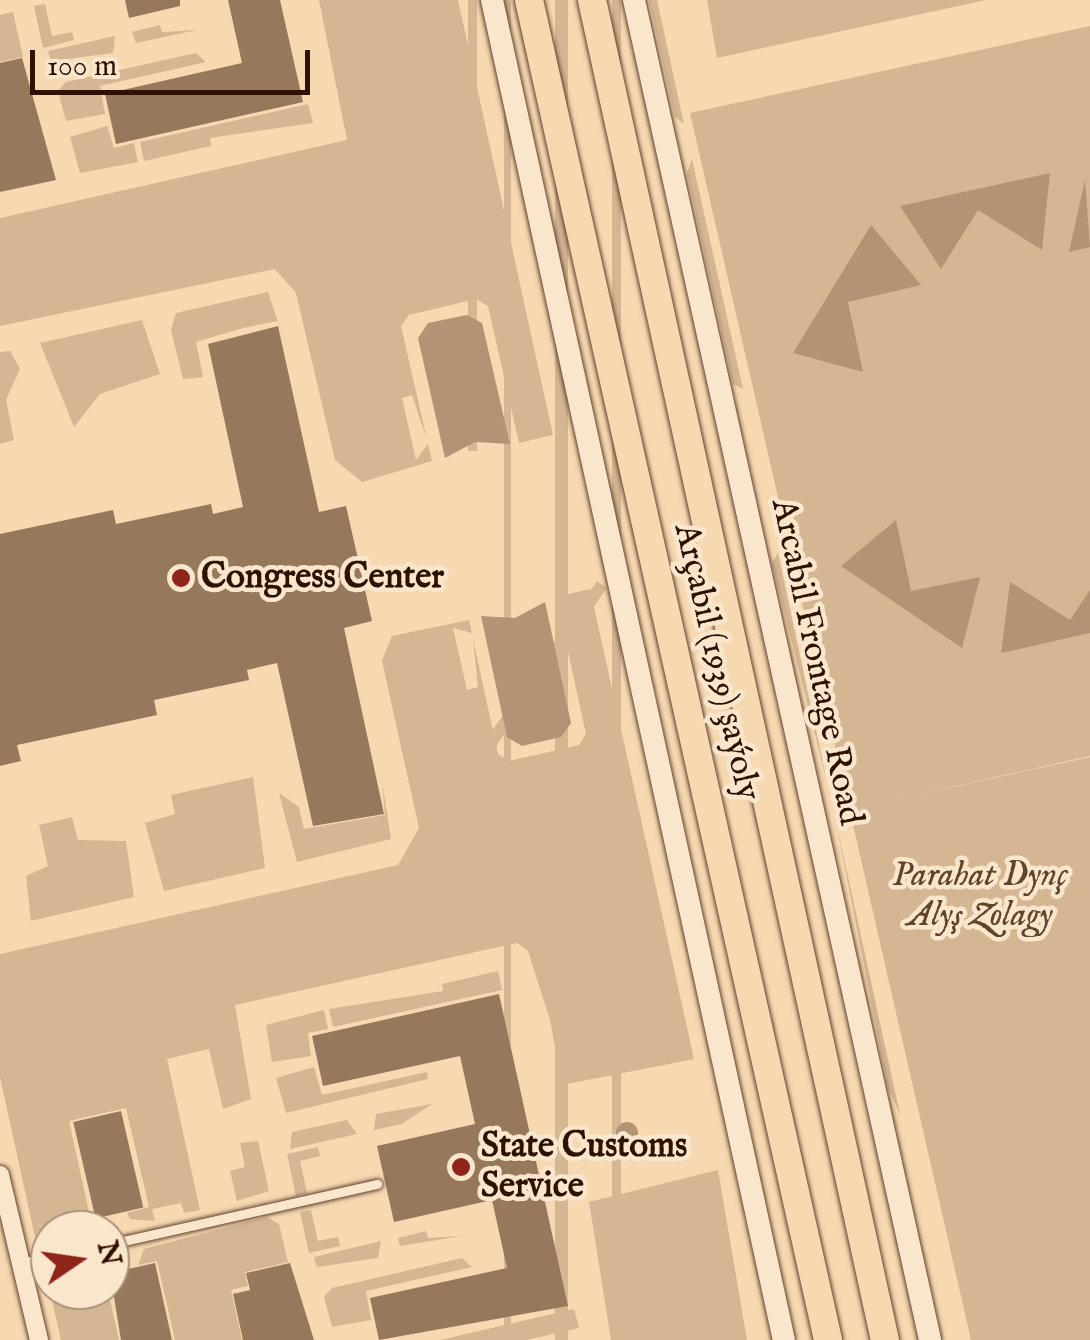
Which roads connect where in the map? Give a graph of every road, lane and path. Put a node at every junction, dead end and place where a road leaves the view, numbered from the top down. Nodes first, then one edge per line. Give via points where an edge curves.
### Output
1 (492, 0) edge
2 (529, 0) edge
3 (592, 0) edge
4 (634, 0) edge
5 (0, 1174) edge
6 (377, 1184) dead end
7 (130, 1240) edge
8 (30, 1261) edge
9 (21, 1263) junction
10 (38, 1340) edge
11 (784, 1340) edge
12 (828, 1340) edge
13 (886, 1340) edge
14 (930, 1340) edge

1 - 11 street
2 - 12 main road, Arçabil (1939) şaýoly
3 - 13 main road, Arçabil (1939) şaýoly
4 - 14 street, Arcabil Frontage Road
5 - 9 street
6 - 7 lane
8 - 9 lane
9 - 10 street

